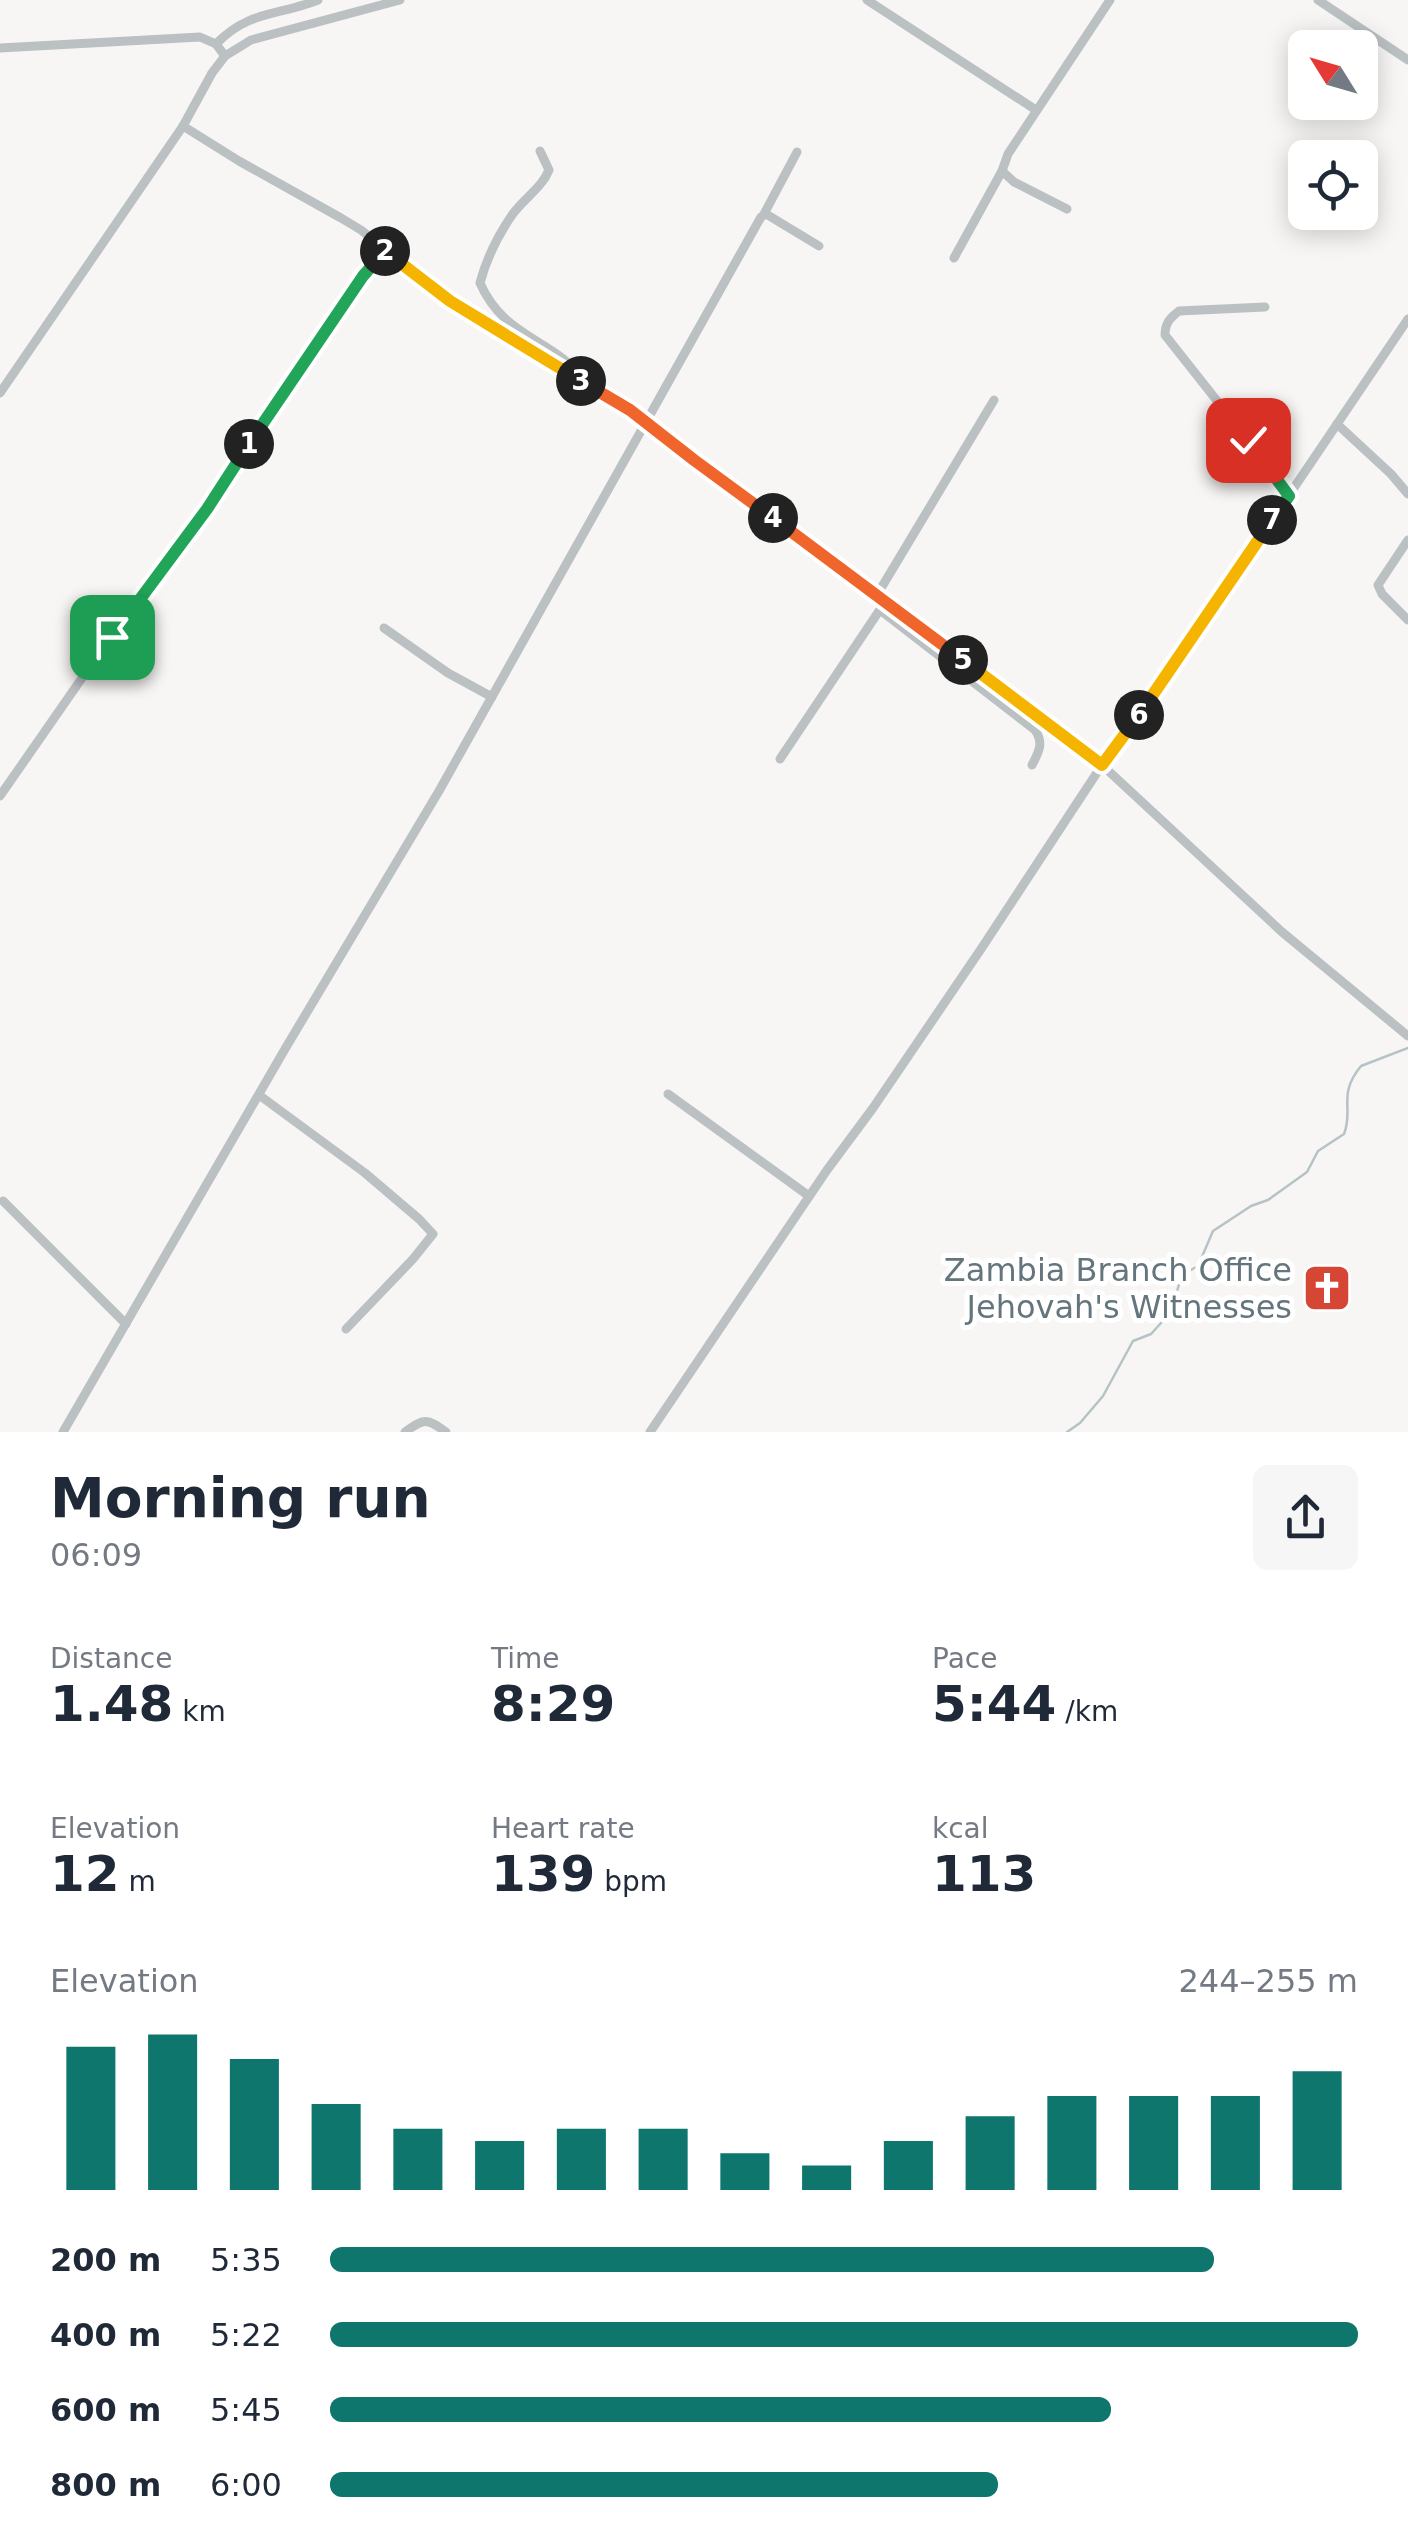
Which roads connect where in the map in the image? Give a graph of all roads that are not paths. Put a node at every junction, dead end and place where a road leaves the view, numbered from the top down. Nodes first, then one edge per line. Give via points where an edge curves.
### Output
1 (318, 0) edge
2 (400, 0) edge
3 (867, 0) edge
4 (1110, 0) edge
5 (1318, 0) edge
6 (216, 44) junction
7 (0, 48) edge
8 (226, 56) junction
9 (1408, 60) edge
10 (1036, 110) junction
11 (182, 126) junction
12 (540, 151) dead end
13 (797, 152) dead end
14 (1002, 172) junction
15 (1067, 209) dead end
16 (764, 214) junction
17 (819, 246) dead end
18 (386, 250) junction
19 (954, 258) dead end
20 (1266, 307) dead end
21 (1408, 319) edge
22 (586, 384) junction
23 (0, 393) edge
24 (994, 400) dead end
25 (646, 422) junction
26 (1338, 424) junction
27 (1408, 494) edge
28 (1289, 496) junction
29 (1408, 540) edge
30 (881, 602) junction
31 (1408, 620) edge
32 (384, 628) dead end
33 (492, 697) junction
34 (780, 759) dead end
35 (1032, 764) dead end
36 (1102, 765) junction
37 (0, 796) edge
38 (1408, 1036) edge
39 (668, 1094) dead end
40 (258, 1095) junction
41 (809, 1196) junction
42 (3, 1201) dead end
43 (126, 1324) junction
44 (346, 1329) dead end
45 (65, 1432) edge
46 (405, 1432) edge
47 (446, 1432) edge
48 (650, 1432) edge

1 - 6 street via 246,20
2 - 8 street via 251,40
3 - 10 street
4 - 10 street
5 - 9 street
6 - 7 street via 200,36
6 - 8 street
8 - 11 street
10 - 14 street
11 - 18 street
11 - 23 street
12 - 22 street via 546,178 512,214 480,282 499,314 569,362
13 - 16 street
14 - 15 street
14 - 19 street
16 - 17 street
16 - 25 street
18 - 22 street via 450,301
18 - 37 street
20 - 28 street via 1179,311 1164,335
21 - 26 street
22 - 25 street
24 - 30 street
25 - 30 street
25 - 33 street
26 - 27 street
26 - 28 street
28 - 36 street
29 - 31 street via 1378,586
30 - 34 street
30 - 35 street via 1035,730 1041,744
30 - 36 street
32 - 33 street
33 - 40 street
36 - 38 street via 1282,932
36 - 41 street
39 - 41 street
40 - 43 street
40 - 44 street via 365,1173 432,1234
41 - 48 street
42 - 43 street
43 - 45 street
46 - 47 street via 430,1420

